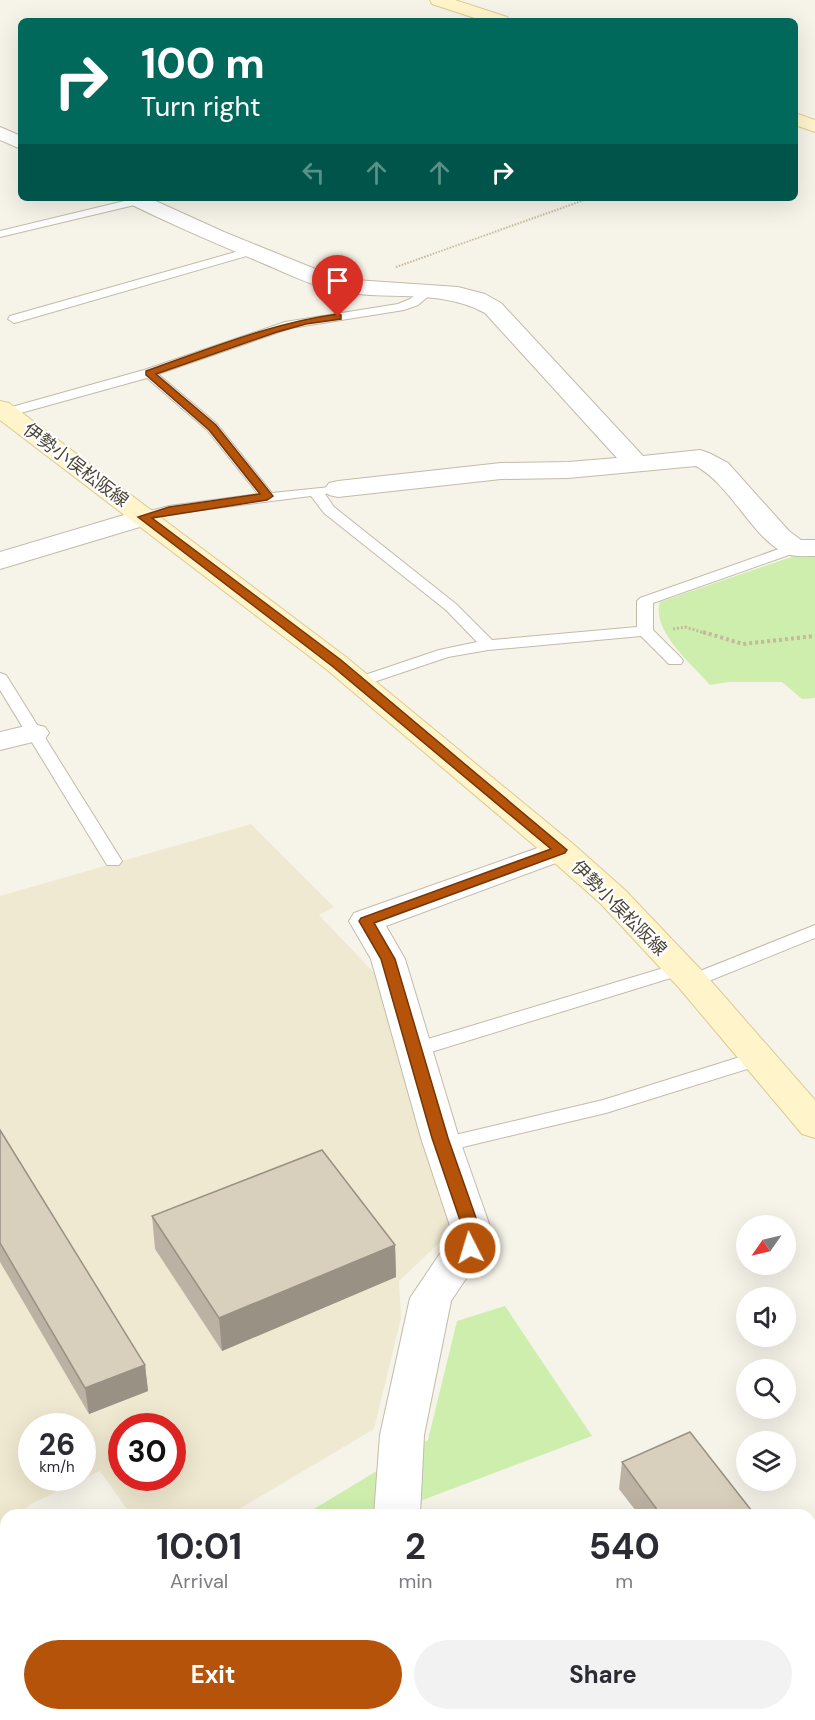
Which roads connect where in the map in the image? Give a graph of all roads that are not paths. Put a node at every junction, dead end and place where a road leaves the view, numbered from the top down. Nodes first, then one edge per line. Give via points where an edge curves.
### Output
1 (438, 0) edge
2 (492, 18) edge
3 (128, 201) edge
4 (140, 201) edge
5 (0, 234) edge
6 (253, 251) junction
7 (427, 291) junction
8 (14, 319) dead end
9 (149, 373) junction
10 (3, 410) edge
11 (636, 463) junction
12 (327, 490) junction
13 (267, 496) junction
14 (144, 517) junction
15 (805, 548) edge
16 (0, 561) edge
17 (645, 631) junction
18 (488, 645) junction
19 (675, 660) dead end
20 (0, 678) edge
21 (359, 682) junction
22 (34, 734) junction
23 (0, 741) edge
24 (560, 850) junction
25 (113, 861) dead end
26 (815, 931) edge
27 (686, 975) junction
28 (415, 1050) junction
29 (759, 1058) junction
30 (815, 1125) edge
31 (442, 1145) junction
32 (397, 1509) edge

1 - 2 main road
3 - 5 lane
4 - 6 street
6 - 7 street via 338,285
6 - 8 lane
7 - 9 lane via 400,307 289,325
7 - 11 street via 470,296 493,308
9 - 10 lane
9 - 13 lane via 212,427
10 - 14 main road, 伊勢小俣松阪線
11 - 12 street via 501,471
11 - 15 street via 700,458 719,468 779,537
12 - 13 lane
12 - 18 lane via 329,510 452,607
13 - 14 lane
14 - 16 street
14 - 21 main road, 伊勢小俣松阪線
15 - 17 lane via 645,601
17 - 18 lane
17 - 19 lane
18 - 21 lane via 445,653
20 - 22 lane
21 - 24 main road, 伊勢小俣松阪線
22 - 23 street
22 - 25 lane
24 - 27 main road, 伊勢小俣松阪線 via 613,897
24 - 28 street via 366,921 388,959
26 - 27 lane
27 - 28 lane
27 - 29 main road, 伊勢小俣松阪線
28 - 31 street
29 - 30 main road, 伊勢小俣松阪線
29 - 31 lane via 606,1106
31 - 32 street via 473,1235 470,1248 432,1298 402,1435

